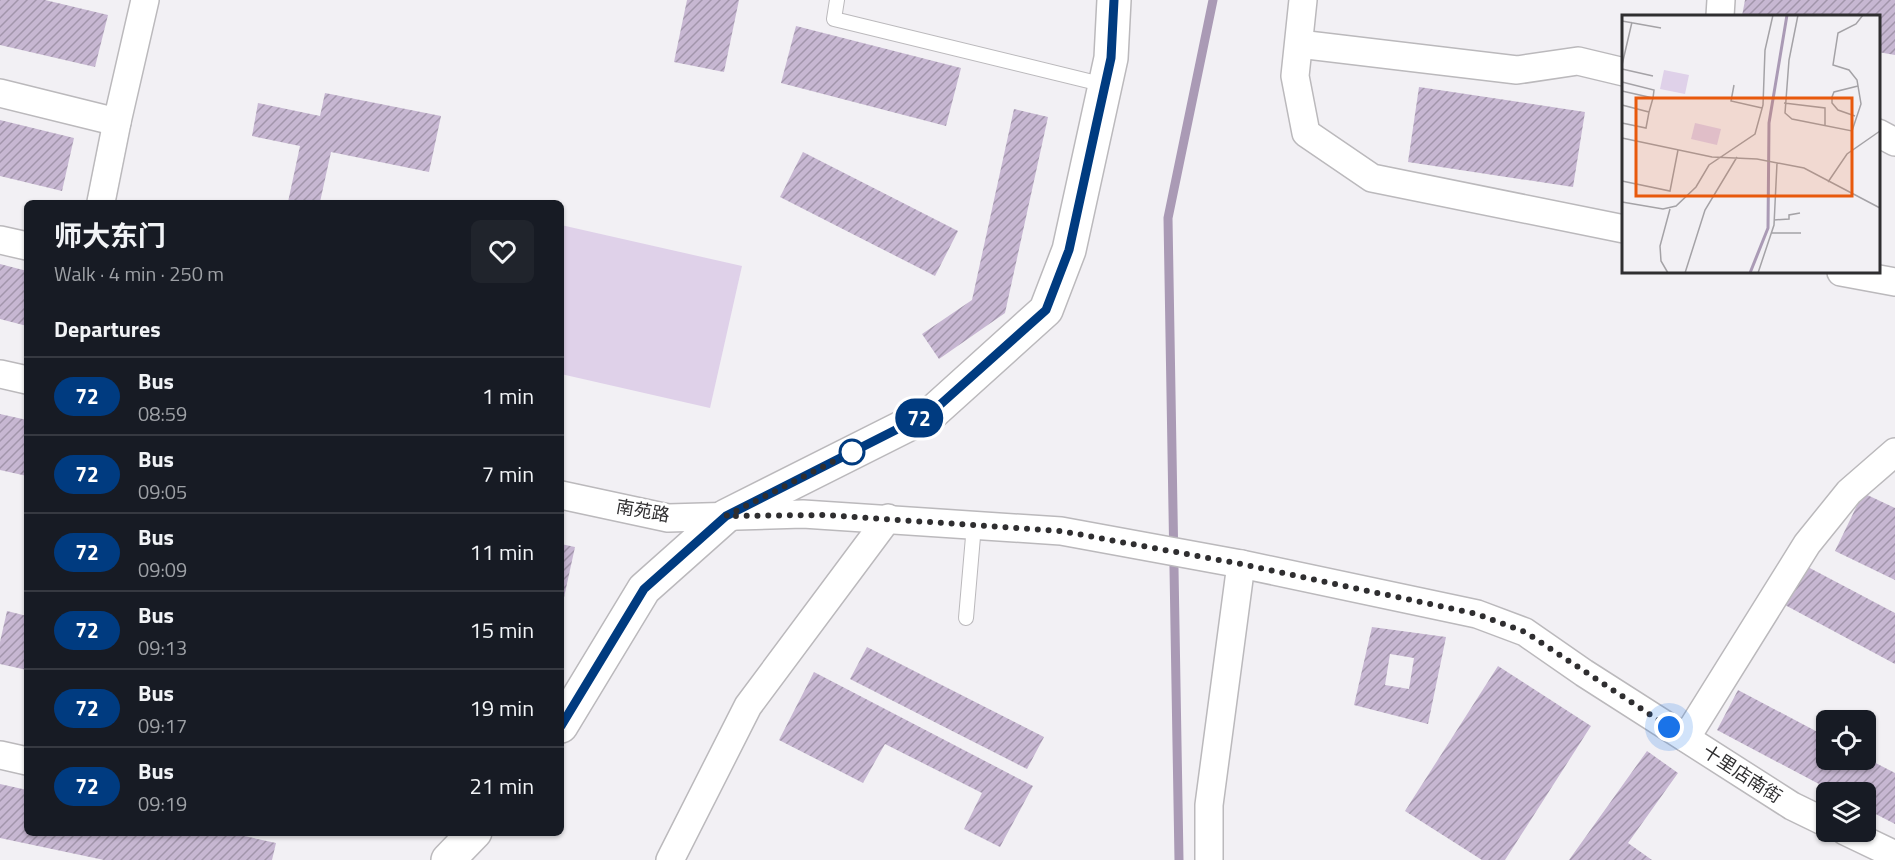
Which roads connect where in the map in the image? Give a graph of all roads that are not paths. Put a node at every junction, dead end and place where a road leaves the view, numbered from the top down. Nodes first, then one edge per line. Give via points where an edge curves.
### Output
1 (145, 0) edge
2 (837, 0) edge
3 (1114, 0) edge
4 (1303, 0) edge
5 (1721, 0) edge
6 (1720, 15) edge
7 (1299, 44) junction
8 (1622, 72) edge
9 (1105, 85) junction
10 (0, 93) edge
11 (117, 122) junction
12 (1880, 134) edge
13 (1895, 142) edge
14 (101, 200) edge
15 (1622, 228) edge
16 (0, 240) edge
17 (24, 245) edge
18 (1846, 273) edge
19 (1895, 282) edge
20 (0, 375) edge
21 (24, 379) edge
22 (1895, 452) edge
23 (564, 496) edge
24 (726, 516) junction
25 (888, 518) junction
26 (974, 525) junction
27 (1241, 564) junction
28 (966, 618) dead end
29 (564, 721) edge
30 (1686, 738) junction
31 (0, 755) edge
32 (24, 760) edge
33 (1816, 818) edge
34 (471, 836) edge
35 (1868, 842) edge
36 (1895, 855) edge
37 (448, 860) edge
38 (670, 860) edge
39 (1209, 860) edge

1 - 11 street
2 - 9 lane via 834,19
3 - 9 main road via 1111,58
4 - 7 street
5 - 6 street
7 - 8 street via 1517,70 1578,62
7 - 15 street via 1295,76 1306,133 1372,178
9 - 24 main road via 1069,250 1046,310 933,411
10 - 11 street
11 - 14 street
12 - 13 street
16 - 17 street
18 - 19 street
20 - 21 street
22 - 30 street via 1849,492 1807,544
23 - 24 street, 南苑路 via 668,518
24 - 25 street, 十里店南街
24 - 29 main road via 644,589
25 - 26 street, 十里店南街
25 - 38 street via 748,706
26 - 27 street, 十里店南街 via 1061,531
26 - 28 lane
27 - 30 street, 十里店南街 via 1477,614 1525,632
27 - 39 street via 1209,805
30 - 33 street, 十里店南街
31 - 32 street
34 - 37 main road
35 - 36 street

